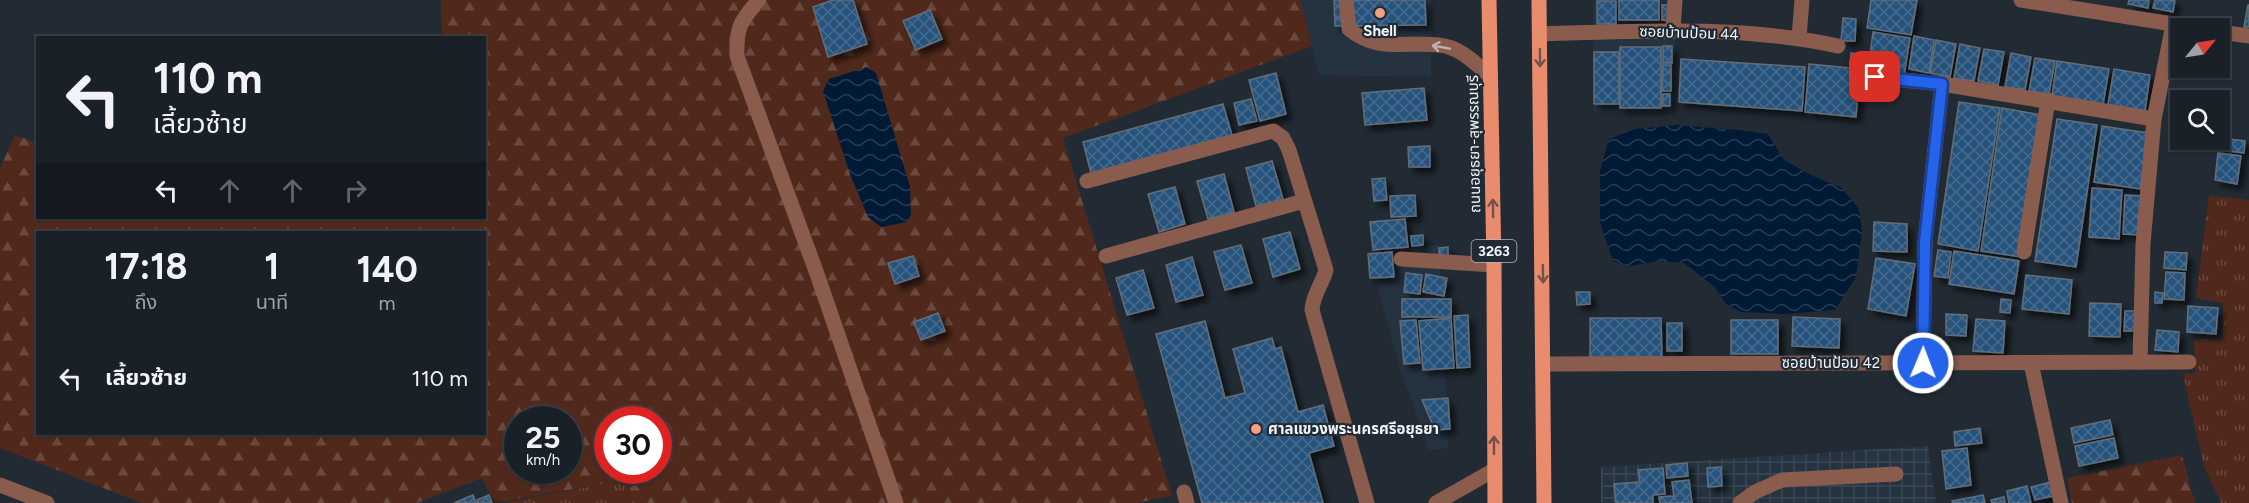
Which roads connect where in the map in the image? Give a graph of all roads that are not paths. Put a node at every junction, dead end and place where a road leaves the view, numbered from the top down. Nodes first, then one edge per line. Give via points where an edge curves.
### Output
1 (759, 0) edge
2 (1346, 0) edge
3 (1490, 0) edge
4 (1539, 0) edge
5 (1675, 0) edge
6 (1802, 0) edge
7 (2021, 0) edge
8 (2170, 25) edge
9 (1673, 31) junction
10 (2230, 33) edge
11 (1539, 34) junction
12 (2249, 36) edge
13 (1799, 38) junction
14 (2170, 40) edge
15 (1838, 46) dead end
16 (1490, 76) junction
17 (1875, 77) dead end
18 (1942, 84) junction
19 (2048, 100) junction
20 (2154, 119) junction
21 (1086, 181) dead end
22 (1304, 201) junction
23 (2024, 252) dead end
24 (1106, 256) dead end
25 (1401, 259) dead end
26 (1494, 265) junction
27 (2140, 362) junction
28 (2189, 362) dead end
29 (1923, 363) junction
30 (2031, 363) junction
31 (1544, 364) junction
32 (1494, 470) junction
33 (1896, 474) dead end
34 (0, 485) edge
35 (47, 503) edge
36 (896, 503) edge
37 (1367, 503) edge
38 (1436, 503) edge
39 (1495, 503) edge
40 (1544, 503) edge
41 (1740, 503) edge
42 (2061, 503) edge

1 - 36 street via 737,33 737,56
16 -> 2 street via 1462,52 1440,45 1362,40 1349,29
3 - 16 main road, ถนนอยุธยา-สุพรรณบุรี / 3263
4 - 11 main road
5 - 9 street
6 - 13 street
7 - 8 street
9 - 11 street, ซอยบ้านป้อม 44
9 - 13 street, ซอยบ้านป้อม 44
10 - 12 street
11 -> 31 main road
13 - 15 street, ซอยบ้านป้อม 44
14 - 20 street
26 -> 16 main road, ถนนอยุธยา-สุพรรณบุรี / 3263
17 - 18 street
18 - 19 street
18 - 29 street via 1925,242
19 - 20 street
19 - 23 street
20 - 27 street via 2143,244
21 - 22 street via 1273,131 1283,138 1289,150
22 - 24 street
22 - 37 street via 1326,270 1313,298 1312,310
25 - 26 street
32 -> 26 main road, ถนนอยุธยา-สุพรรณบุรี / 3263
27 - 28 street, ซอยบ้านป้อม 42
27 - 30 street, ซอยบ้านป้อม 42
29 - 30 street, ซอยบ้านป้อม 42
29 - 31 street, ซอยบ้านป้อม 42
30 - 42 street
31 - 40 main road
32 - 38 street
32 - 39 main road, ถนนอยุธยา-สุพรรณบุรี / 3263
33 - 41 street via 1782,480
34 - 35 street

